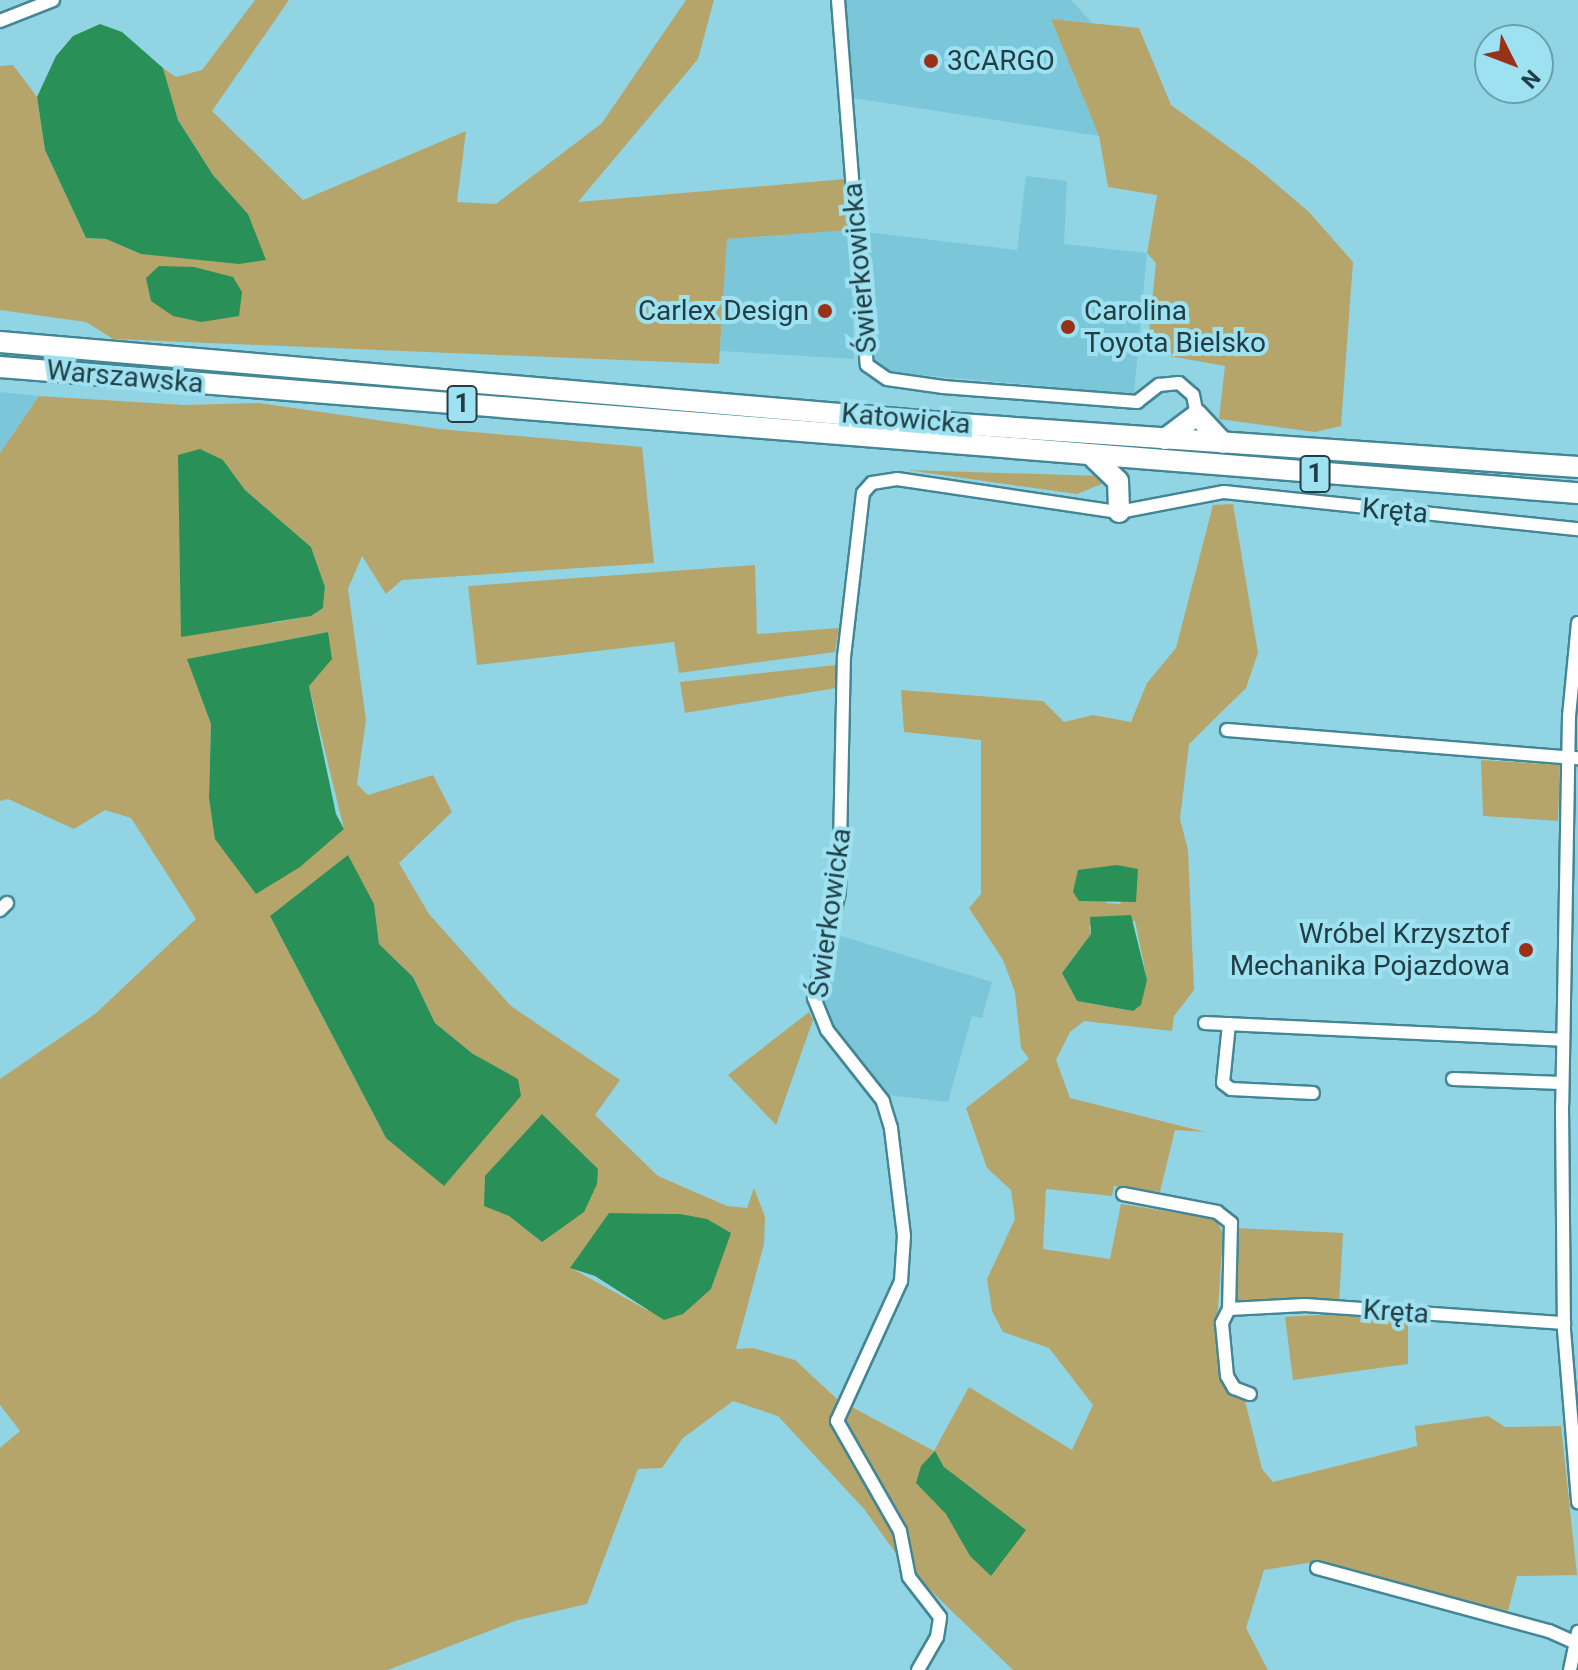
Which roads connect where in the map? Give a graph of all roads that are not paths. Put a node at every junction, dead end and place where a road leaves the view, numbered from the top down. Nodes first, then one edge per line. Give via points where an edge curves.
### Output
1 (53, 0) edge
2 (838, 0) edge
3 (0, 21) edge
4 (0, 342) edge
5 (235, 360) joint
6 (0, 367) edge
7 (250, 387) joint
8 (1197, 415) junction
9 (1165, 439) junction
10 (1223, 443) junction
11 (1092, 456) junction
12 (1578, 467) edge
13 (1578, 493) edge
14 (1119, 512) junction
15 (1578, 529) edge
16 (1578, 623) edge
17 (1227, 730) dead end
18 (1574, 758) edge
19 (1572, 955) edge
20 (1205, 1023) dead end
21 (1229, 1024) junction
22 (1562, 1040) junction
23 (1453, 1079) dead end
24 (1562, 1083) junction
25 (1313, 1093) dead end
26 (1123, 1194) dead end
27 (1229, 1309) junction
28 (1564, 1327) junction
29 (1578, 1330) edge
30 (1250, 1394) dead end
31 (1578, 1502) edge
32 (1317, 1568) dead end
33 (1578, 1640) edge
34 (918, 1670) edge
35 (1570, 1670) edge

1 - 3 street
2 - 8 street, Świerkowicka via 867,365 887,379 943,387 1137,402 1159,385 1179,383 1193,395
4 - 5 main road, Warszawska / 1
5 - 9 main road, Katowicka / 1
6 - 7 main road, Warszawska / 1
7 - 11 main road, Katowicka / 1
8 - 9 main road
8 - 10 main road
9 - 10 main road, Katowicka / 1
10 - 12 main road, Katowicka / 1
11 - 13 main road, Katowicka / 1
11 - 14 main road via 1118,481
14 - 15 street, Kręta via 1224,492
14 - 34 street, Świerkowicka via 897,479 872,483 858,505 843,682 839,892 814,998 827,1030 883,1101 891,1128 904,1236 901,1281 837,1421 900,1531 909,1577 940,1617 937,1637
16 - 18 street
17 - 18 street
18 - 19 street
19 - 22 street
20 - 21 street
21 - 22 street
21 - 25 street via 1223,1083 1231,1089
22 - 24 street
23 - 24 street
24 - 28 street
26 - 27 street via 1217,1212 1231,1223
27 - 28 street, Kręta via 1305,1305
27 - 30 street via 1222,1323 1227,1376 1234,1388
28 - 29 street, Kręta
28 - 31 street
32 - 33 street
33 - 35 street

